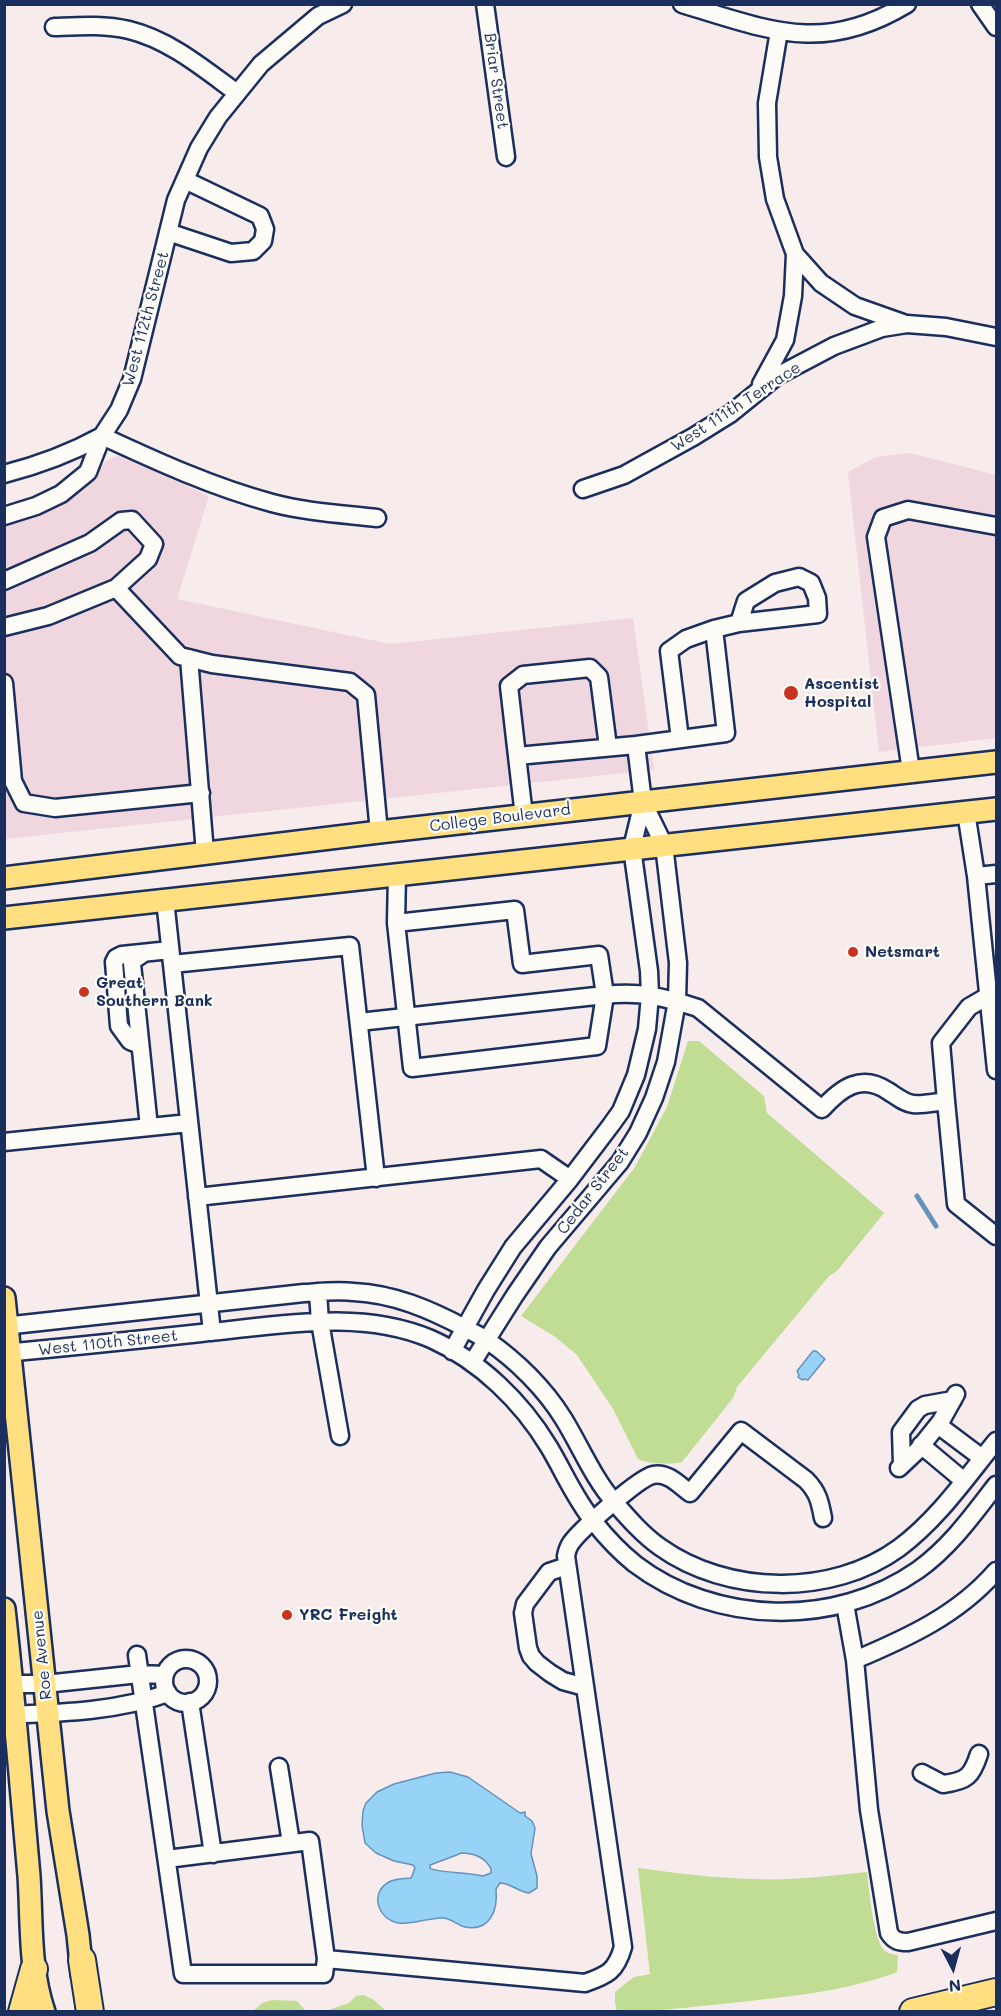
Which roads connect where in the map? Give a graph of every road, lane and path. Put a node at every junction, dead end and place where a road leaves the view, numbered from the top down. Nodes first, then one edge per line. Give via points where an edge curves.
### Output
1 (343, 4) edge
2 (485, 4) edge
3 (682, 4) edge
4 (907, 4) edge
5 (980, 4) edge
6 (721, 10) edge
7 (54, 27) dead end
8 (996, 27) edge
9 (779, 31) junction
10 (237, 93) junction
11 (506, 158) dead end
12 (185, 180) junction
13 (168, 232) junction
14 (795, 254) junction
15 (907, 324) junction
16 (996, 337) edge
17 (758, 391) junction
18 (102, 436) junction
19 (4, 474) edge
20 (584, 489) dead end
21 (4, 516) edge
22 (377, 518) dead end
23 (996, 526) edge
24 (4, 581) edge
25 (116, 588) junction
26 (739, 623) junction
27 (4, 627) edge
28 (714, 629) junction
29 (189, 658) junction
30 (4, 683) edge
31 (680, 739) junction
32 (636, 745) junction
33 (608, 747) junction
34 (517, 756) junction
35 (996, 762) edge
36 (911, 771) junction
37 (201, 793) junction
38 (643, 802) junction
39 (996, 809) edge
40 (966, 812) junction
41 (524, 816) junction
42 (379, 832) junction
43 (664, 845) junction
44 (632, 848) junction
45 (205, 853) junction
46 (397, 874) junction
47 (996, 874) edge
48 (976, 876) junction
49 (4, 878) edge
50 (165, 900) junction
51 (4, 918) edge
52 (396, 923) junction
53 (171, 957) junction
54 (604, 995) junction
55 (650, 995) junction
56 (988, 996) junction
57 (677, 1001) junction
58 (406, 1018) junction
59 (359, 1022) junction
60 (996, 1070) edge
61 (946, 1101) junction
62 (189, 1123) junction
63 (149, 1127) junction
64 (4, 1142) edge
65 (376, 1178) junction
66 (570, 1179) junction
67 (197, 1197) junction
68 (996, 1236) edge
69 (318, 1292) junction
70 (4, 1298) edge
71 (208, 1303) junction
72 (320, 1322) junction
73 (6, 1326) edge
74 (464, 1328) junction
75 (212, 1332) junction
76 (487, 1340) junction
77 (452, 1351) junction
78 (8, 1353) edge
79 (472, 1363) junction
80 (938, 1425) junction
81 (340, 1436) dead end
82 (996, 1441) edge
83 (921, 1445) junction
84 (973, 1470) junction
85 (996, 1486) edge
86 (615, 1503) junction
87 (823, 1518) dead end
88 (593, 1521) junction
89 (567, 1566) junction
90 (996, 1571) edge
91 (845, 1604) junction
92 (4, 1609) edge
93 (136, 1656) dead end
94 (855, 1660) junction
95 (139, 1674) junction
96 (165, 1675) junction
97 (8, 1684) edge
98 (45, 1684) junction
99 (585, 1688) junction
100 (168, 1693) junction
101 (142, 1702) junction
102 (190, 1702) junction
103 (48, 1714) junction
104 (10, 1715) edge
105 (979, 1754) dead end
106 (279, 1767) dead end
107 (922, 1773) dead end
108 (291, 1843) junction
109 (213, 1854) junction
110 (166, 1859) junction
111 (996, 1921) edge
112 (326, 1959) junction
113 (82, 1960) junction
114 (34, 1969) junction
115 (996, 1992) edge
116 (22, 2012) edge
117 (44, 2012) edge
118 (80, 2012) edge
119 (90, 2012) edge
120 (913, 2012) edge

1 - 10 street, West 112th Street via 318,16 261,64
2 - 11 street, Briar Street
3 - 6 street
4 - 9 street via 873,23 843,32 805,35
5 - 8 street
6 - 9 street
7 - 10 street via 94,25 128,30 157,40
9 - 14 street via 767,103 767,147 775,199
10 - 12 street, West 112th Street via 209,132
12 - 13 street, West 112th Street
12 - 13 street, West 112th Street via 260,216 265,229 263,241 253,251 231,253
13 - 18 street, West 112th Street via 132,379
14 - 15 street via 821,284 855,306
14 - 17 street via 785,339
15 - 16 street, West 111th Terrace
15 - 17 street, West 111th Terrace via 882,328 834,346 777,376
17 - 20 street, West 111th Terrace via 730,414 624,476
18 - 19 street, West 112th Street via 80,449
18 - 21 street, West 112th Street via 88,472 61,494
18 - 22 street via 179,472 274,504
23 - 36 street via 908,510 883,518 876,537
24 - 25 street via 90,543 122,521 132,520 154,544 148,559
25 - 27 street via 48,616
25 - 29 street via 180,656
26 - 26 street via 819,614 812,583 799,577 775,583 746,601
26 - 28 street
28 - 31 street via 686,639 669,651
28 - 31 street via 726,733
29 - 37 street
29 - 42 street via 350,682 366,695
30 - 37 street via 13,781 24,803 55,808
31 - 32 street
32 - 33 street
32 - 38 street
33 - 34 street
33 - 34 street via 599,677 590,668 523,675 509,686
34 - 41 street
35 - 36 main road, College Boulevard
36 - 38 main road, College Boulevard
37 - 45 street
38 - 41 main road, College Boulevard
38 - 43 street, Cedar Street
38 - 44 street, Cedar Street
39 - 40 main road
40 - 43 main road
40 - 48 street
41 - 42 main road, College Boulevard
42 - 45 main road, College Boulevard
43 - 44 main road
43 - 57 street, Cedar Street via 678,963
44 - 46 main road
44 - 55 street, Cedar Street
45 - 49 main road, College Boulevard
46 - 50 main road
46 - 52 street
47 - 48 street
48 - 56 street
50 - 51 main road
50 - 53 street
52 - 54 street via 515,910 522,964 600,955
52 - 58 street
53 - 59 street via 350,946
53 - 62 street
53 - 63 street via 138,953 122,955 114,962 119,1026 130,1041 140,1046
54 - 55 street
54 - 58 street
54 - 58 street via 597,1046 412,1068
55 - 57 street
55 - 66 street, Cedar Street via 647,1029 629,1093 611,1125
56 - 60 street
56 - 61 street via 969,1007 941,1043
57 - 61 street via 698,1008 822,1109 837,1092 862,1083 879,1084 912,1104
57 - 76 street, Cedar Street via 666,1062 638,1132 620,1162 548,1247
58 - 59 street
59 - 65 street
61 - 68 street via 956,1204
62 - 63 street
62 - 67 street
63 - 64 street
65 - 66 street via 541,1159
65 - 67 street
66 - 74 street, Cedar Street via 513,1247
67 - 71 street
69 - 71 street, West 110th Street
69 - 72 street
69 - 74 street, West 110th Street via 394,1298 430,1310
70 - 73 main road, Roe Avenue
71 - 73 street, West 110th Street
71 - 75 street
72 - 75 street, West 110th Street
72 - 77 street, West 110th Street via 398,1328
72 - 81 street
73 - 78 main road, Roe Avenue
74 - 76 street, West 110th Street
74 - 77 street, Cedar Street
75 - 78 street, West 110th Street
76 - 79 street, Cedar Street
76 - 86 street, West 110th Street via 522,1369 556,1409 600,1485
77 - 79 street, West 110th Street
78 - 98 main road, Roe Avenue
79 - 88 street, West 110th Street via 533,1422
80 - 83 street
80 - 83 street via 955,1396 918,1409 901,1432 900,1467
80 - 84 street
82 - 84 street, West 110th Street
83 - 84 street
84 - 85 street
84 - 86 street, West 110th Street via 934,1518 887,1556 828,1579 793,1583 752,1582 685,1562 660,1548
85 - 91 street, West 110th Street via 960,1531 918,1570 884,1590
86 - 87 street via 653,1475 666,1475 690,1493 741,1431 815,1489
86 - 88 street
88 - 89 street via 570,1544
88 - 91 street, West 110th Street via 634,1563 670,1586 704,1600 778,1612
89 - 99 street
89 - 99 street via 549,1572 525,1604 528,1648 537,1663 563,1681
90 - 94 street via 937,1621
91 - 94 street
92 - 97 main road, Roe Avenue
93 - 95 street
94 - 111 street via 869,1810 892,1939 908,1942
95 - 96 street
95 - 98 street
95 - 101 street
96 - 100 street
96 - 102 street via 170,1666 182,1659 203,1666 208,1686 200,1698
97 - 98 street
97 - 104 main road, Roe Avenue
98 - 103 main road, Roe Avenue
99 - 112 street via 621,1930 623,1947 618,1963 605,1976 585,1983
100 - 101 street
100 - 102 street via 179,1702
101 - 103 street
101 - 110 street
102 - 109 street
103 - 104 street
103 - 113 main road, Roe Avenue via 58,1811
104 - 114 main road, Roe Avenue
105 - 107 street via 968,1776 943,1784
106 - 108 street
108 - 109 street
108 - 112 street via 310,1841
109 - 110 street
110 - 112 street via 183,1974 324,1974
113 - 118 main road, Roe Avenue
113 - 119 highway
114 - 116 highway
114 - 117 main road, Roe Avenue
115 - 120 highway

